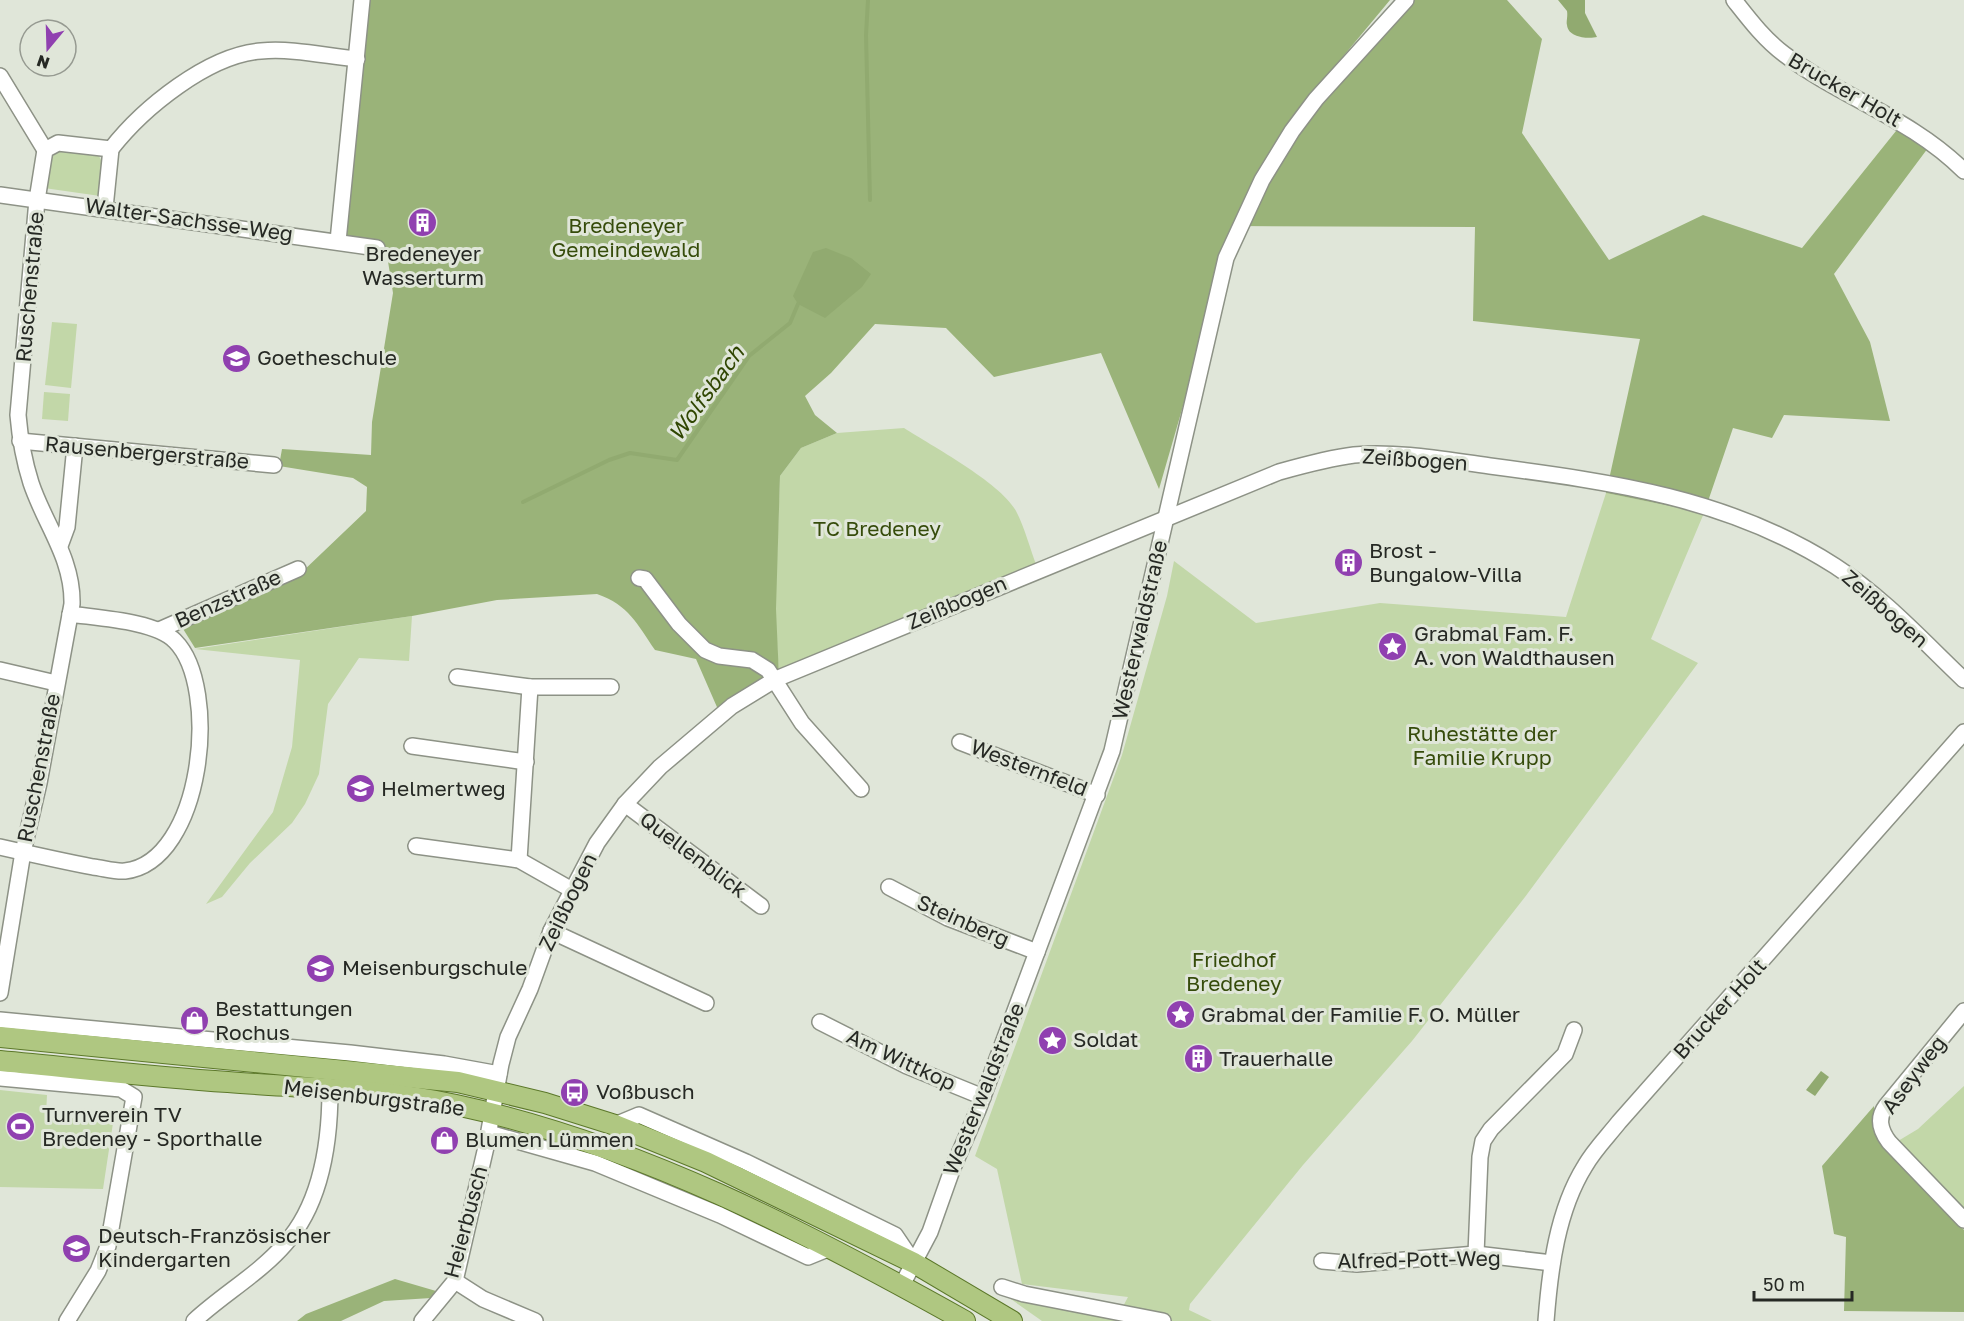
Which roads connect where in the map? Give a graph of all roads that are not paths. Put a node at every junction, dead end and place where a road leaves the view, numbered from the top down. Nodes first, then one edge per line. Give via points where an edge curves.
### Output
1 (362, 0) edge
2 (1406, 0) edge
3 (1734, 0) edge
4 (357, 59) junction
5 (0, 76) edge
6 (111, 149) junction
7 (45, 150) junction
8 (1964, 171) edge
9 (0, 195) edge
10 (37, 200) junction
11 (105, 208) junction
12 (338, 241) junction
13 (377, 248) dead end
14 (20, 441) junction
15 (75, 446) junction
16 (274, 465) dead end
17 (1166, 517) junction
18 (60, 546) junction
19 (298, 569) dead end
20 (639, 578) dead end
21 (70, 614) junction
22 (159, 630) junction
23 (0, 670) edge
24 (457, 677) dead end
25 (776, 680) junction
26 (1964, 680) edge
27 (56, 683) junction
28 (530, 687) junction
29 (610, 687) dead end
30 (1962, 736) edge
31 (960, 742) dead end
32 (412, 746) dead end
33 (526, 762) junction
34 (861, 789) dead end
35 (1098, 795) junction
36 (625, 804) junction
37 (416, 846) dead end
38 (0, 847) edge
39 (22, 852) junction
40 (519, 860) junction
41 (890, 887) dead end
42 (572, 890) junction
43 (761, 906) dead end
44 (551, 931) junction
45 (1038, 952) junction
46 (0, 993) edge
47 (706, 1003) dead end
48 (1964, 1011) edge
49 (0, 1020) edge
50 (820, 1022) dead end
51 (1574, 1030) dead end
52 (0, 1037) edge
53 (0, 1061) edge
54 (0, 1078) edge
55 (498, 1082) junction
56 (330, 1089) junction
57 (983, 1097) junction
58 (491, 1124) junction
59 (1964, 1220) edge
60 (1476, 1254) junction
61 (1322, 1261) dead end
62 (914, 1263) junction
63 (1552, 1263) junction
64 (455, 1281) junction
65 (902, 1286) junction
66 (1002, 1287) dead end
67 (67, 1321) edge
68 (194, 1321) edge
69 (422, 1321) edge
70 (535, 1321) edge
71 (965, 1321) edge
72 (1012, 1321) edge
73 (1162, 1321) edge
74 (1546, 1321) edge

1 - 4 street
2 - 17 street, Westerwaldstraße via 1316,99 1277,153 1258,189 1226,258
3 - 8 street, Brucker Holt via 1782,53 1919,133
4 - 6 street via 264,51 242,53 188,81 145,114
4 - 12 street
5 - 7 street
6 - 7 street via 58,143
6 - 11 street
7 - 10 street, Ruschenstraße
9 - 10 street, Walter-Sachsse-Weg
10 - 11 street, Walter-Sachsse-Weg
10 - 14 street, Ruschenstraße via 18,415
11 - 12 street, Walter-Sachsse-Weg
12 - 13 street, Walter-Sachsse-Weg
14 - 15 street, Rausenbergerstraße
14 - 18 street, Ruschenstraße via 31,484
15 - 16 street, Rausenbergerstraße
15 - 18 street via 67,527
17 - 25 street, Zeißbogen
17 - 26 street, Zeißbogen via 1279,472 1356,455 1432,458 1654,492 1724,511 1766,528 1834,566 1877,597
17 - 35 street, Westerwaldstraße via 1112,751
18 - 21 street, Ruschenstraße via 71,579
19 - 22 street, Benzstraße
20 - 25 street via 645,579 705,650 752,660
21 - 22 street
21 - 27 street, Ruschenstraße
22 - 39 street via 174,640 189,660 199,714 197,766 185,812 170,844 151,862 124,872
23 - 27 street
24 - 28 street
25 - 34 street via 802,723
25 - 36 street, Zeißbogen via 732,706 698,733
27 - 39 street, Ruschenstraße via 39,783
28 - 29 street
28 - 33 street
30 - 63 street, Brucker Holt via 1619,1122 1586,1165 1565,1211
31 - 35 street, Westernfeld
32 - 33 street
33 - 40 street
35 - 45 street, Westerwaldstraße
36 - 42 street, Zeißbogen via 597,843
36 - 43 street, Quellenblick
37 - 40 street
38 - 39 street
39 - 46 street, Ruschenstraße
40 - 42 street
41 - 45 street, Steinberg via 948,918
42 - 44 street, Zeißbogen
44 - 47 street
44 - 55 street, Zeißbogen via 508,1037
45 - 57 street, Westerwaldstraße
48 - 59 street, Aseyweg via 1886,1106 1880,1121 1889,1142
49 - 55 street, Meisenburgstraße via 444,1064
50 - 57 street, Am Wittkop via 907,1066
51 - 60 street via 1564,1054 1484,1141 1479,1168
52 - 55 main road, Meisenburgstraße via 458,1082
53 - 56 main road, Meisenburgstraße
54 - 67 street via 121,1089 134,1096 108,1246 98,1271
55 - 58 street, Zeißbogen
55 - 62 main road, Meisenburgstraße via 706,1162
56 - 58 main road, Meisenburgstraße via 455,1105
56 - 68 street via 321,1169 300,1224 269,1260
57 - 62 street, Westerwaldstraße
58 - 64 street, Heierbusch
58 - 65 main road, Meisenburgstraße via 540,1126 635,1157 748,1208
60 - 61 street, Alfred-Pott-Weg via 1357,1264
60 - 63 street, Alfred-Pott-Weg
62 - 65 street, Westerwaldstraße
62 - 72 main road, Meisenburgstraße
63 - 74 street, Brucker Holt
64 - 69 street, Heierbusch
64 - 70 street via 483,1299
65 - 71 main road, Meisenburgstraße
66 - 73 street

